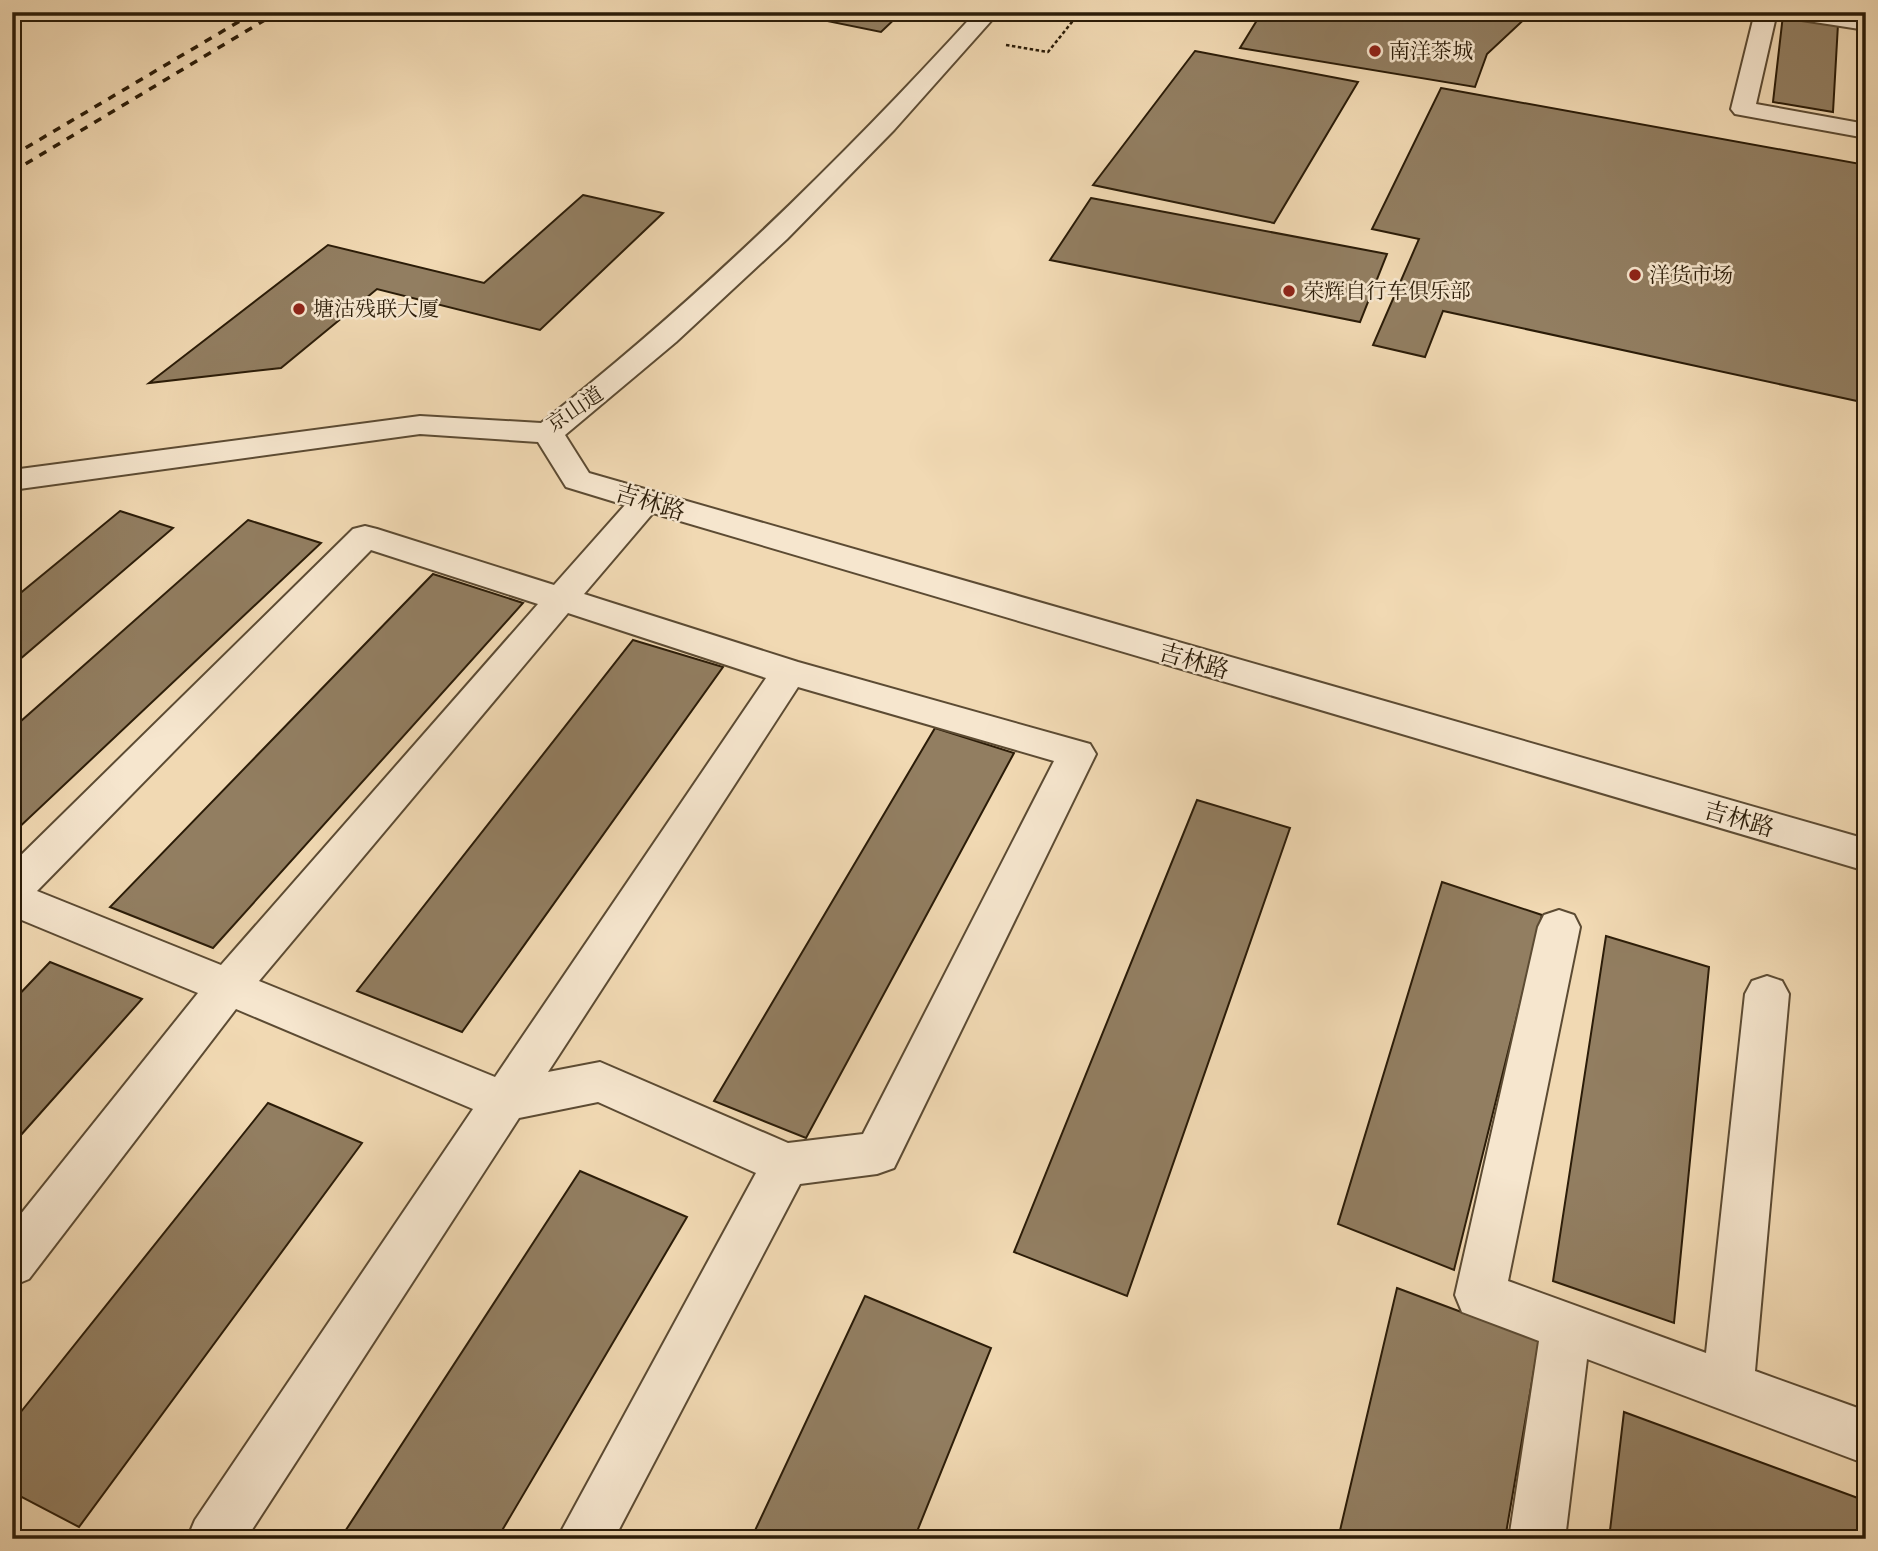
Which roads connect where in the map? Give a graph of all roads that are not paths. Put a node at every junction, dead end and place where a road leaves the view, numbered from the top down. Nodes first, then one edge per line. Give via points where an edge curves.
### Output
1 (988, 12) edge
2 (1766, 12) edge
3 (1795, 12) edge
4 (1866, 23) edge
5 (1866, 131) edge
6 (548, 433) junction
7 (12, 480) edge
8 (646, 501) junction
9 (561, 599) junction
10 (789, 672) junction
11 (1866, 855) edge
12 (12, 890) edge
13 (12, 898) edge
14 (1559, 927) dead end
15 (228, 987) junction
16 (1767, 994) dead end
17 (504, 1101) junction
18 (786, 1164) junction
19 (12, 1264) edge
20 (1566, 1327) junction
21 (1728, 1387) junction
22 (1866, 1438) edge
23 (214, 1539) edge
24 (584, 1539) edge
25 (1537, 1539) edge

1 - 6 street, 京山道 via 843,170 632,368
2 - 5 street via 1743,109
3 - 4 street
6 - 7 street, 京山道 via 419,425
6 - 8 street, 吉林路 via 577,480
8 - 9 street
8 - 11 street, 吉林路
9 - 10 street
9 - 12 street via 365,537
9 - 15 street
10 - 17 street
10 - 18 street via 1077,754 877,1153
13 - 15 street
14 - 20 street via 1480,1295
15 - 17 street
15 - 19 street
16 - 21 street
17 - 18 street via 600,1082
17 - 23 street
18 - 24 street
20 - 21 street
20 - 25 street
21 - 22 street

